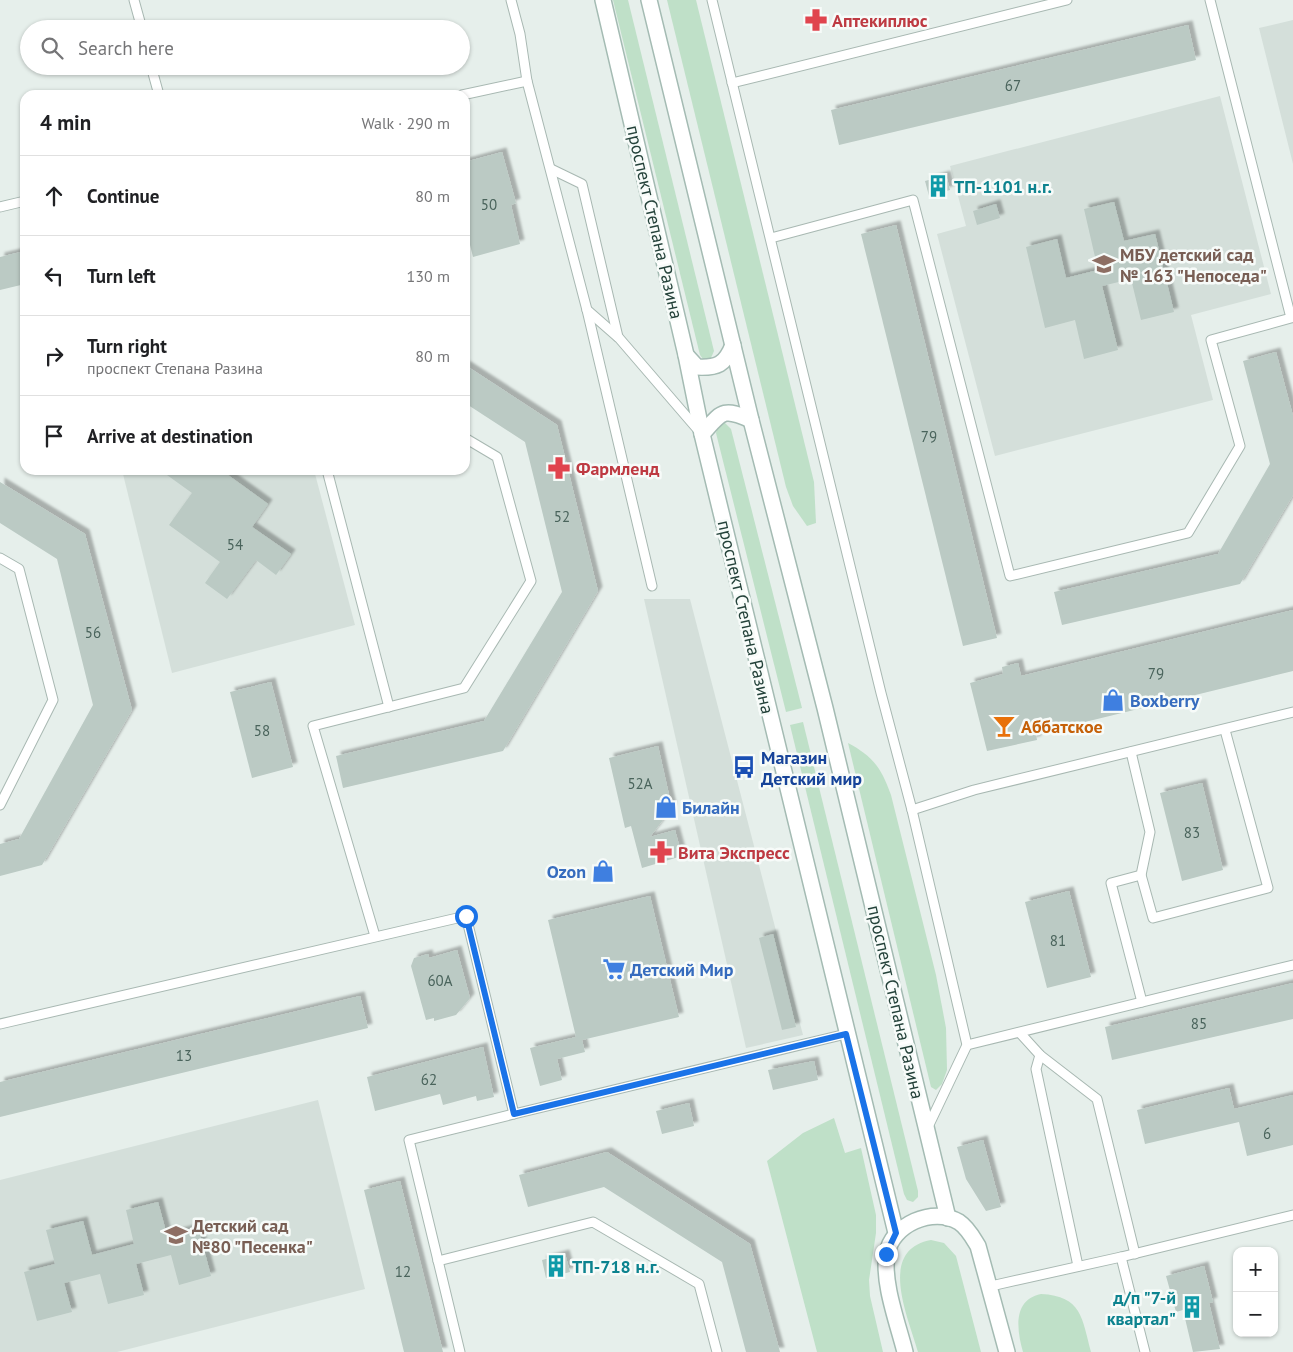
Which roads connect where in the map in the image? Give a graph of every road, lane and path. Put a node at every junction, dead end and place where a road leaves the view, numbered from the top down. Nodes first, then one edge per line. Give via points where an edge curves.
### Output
1 (134, 0) edge
2 (511, 0) edge
3 (603, 0) edge
4 (649, 0) edge
5 (712, 0) edge
6 (1067, 0) edge
7 (1210, 0) edge
8 (140, 20) edge
9 (153, 75) edge
10 (526, 81) junction
11 (732, 83) junction
12 (157, 90) edge
13 (470, 93) edge
14 (551, 169) junction
15 (20, 202) edge
16 (0, 207) edge
17 (771, 238) junction
18 (587, 310) junction
19 (618, 338) junction
20 (733, 345) junction
21 (686, 355) junction
22 (751, 420) junction
23 (702, 434) junction
24 (470, 441) edge
25 (328, 475) edge
26 (0, 558) edge
27 (652, 586) dead end
28 (389, 707) junction
29 (1293, 712) edge
30 (1225, 730) junction
31 (1131, 752) junction
32 (0, 805) edge
33 (912, 810) junction
34 (1142, 875) junction
35 (375, 936) junction
36 (1293, 965) edge
37 (1142, 1002) junction
38 (0, 1024) edge
39 (1020, 1033) junction
40 (846, 1034) junction
41 (967, 1045) junction
42 (1040, 1055) junction
43 (514, 1114) junction
44 (926, 1131) junction
45 (1293, 1215) edge
46 (948, 1218) junction
47 (896, 1233) junction
48 (1135, 1254) junction
49 (1121, 1257) junction
50 (438, 1261) junction
51 (1078, 1266) junction
52 (991, 1286) junction
53 (460, 1352) edge
54 (716, 1352) edge
55 (905, 1352) edge
56 (1007, 1352) edge
57 (1145, 1352) edge

1 - 8 lane
2 - 10 lane via 520,34
3 - 21 main road, проспект Степана Разина
4 - 20 main road, проспект Степана Разина
5 - 11 lane
6 - 11 lane
7 - 17 lane via 1291,318 1211,340 1240,446 1188,533 1010,576 913,200
9 - 12 lane
10 - 13 lane
10 - 14 lane
11 - 17 lane
14 - 18 lane
14 - 19 lane via 582,184
15 - 16 lane
17 - 33 lane via 878,684
18 - 19 lane
18 - 27 lane
19 - 23 lane
20 - 21 main road via 728,358 713,368 697,367
20 - 22 main road, проспект Степана Разина
21 - 23 main road, проспект Степана Разина
22 - 23 main road via 732,412 719,415
22 - 44 main road, проспект Степана Разина via 825,708
23 - 40 main road, проспект Степана Разина
24 - 28 lane via 497,457 531,581 464,688
25 - 28 lane
26 - 32 lane via 19,569 53,700
28 - 35 lane via 313,726
29 - 30 lane
30 - 31 lane
30 - 34 lane via 1268,888 1153,918
31 - 33 lane via 974,790
31 - 34 lane via 1150,832
33 - 41 lane
34 - 37 lane via 1111,883
35 - 38 lane
35 - 43 lane via 466,916
36 - 37 lane
37 - 39 lane
39 - 41 lane
39 - 42 lane
40 - 43 lane
40 - 47 main road, проспект Степана Разина
41 - 44 lane
42 - 48 lane via 1097,1099
42 - 51 lane via 1036,1069
43 - 50 lane via 409,1140
44 - 46 main road, проспект Степана Разина
45 - 48 lane
46 - 47 main road via 932,1216 918,1220
46 - 52 main road via 959,1222 970,1232
47 - 55 main road via 886,1254 887,1278
48 - 49 lane
49 - 51 lane
49 - 57 lane
50 - 53 lane
50 - 54 lane via 593,1222 699,1284
51 - 52 lane
52 - 56 main road

